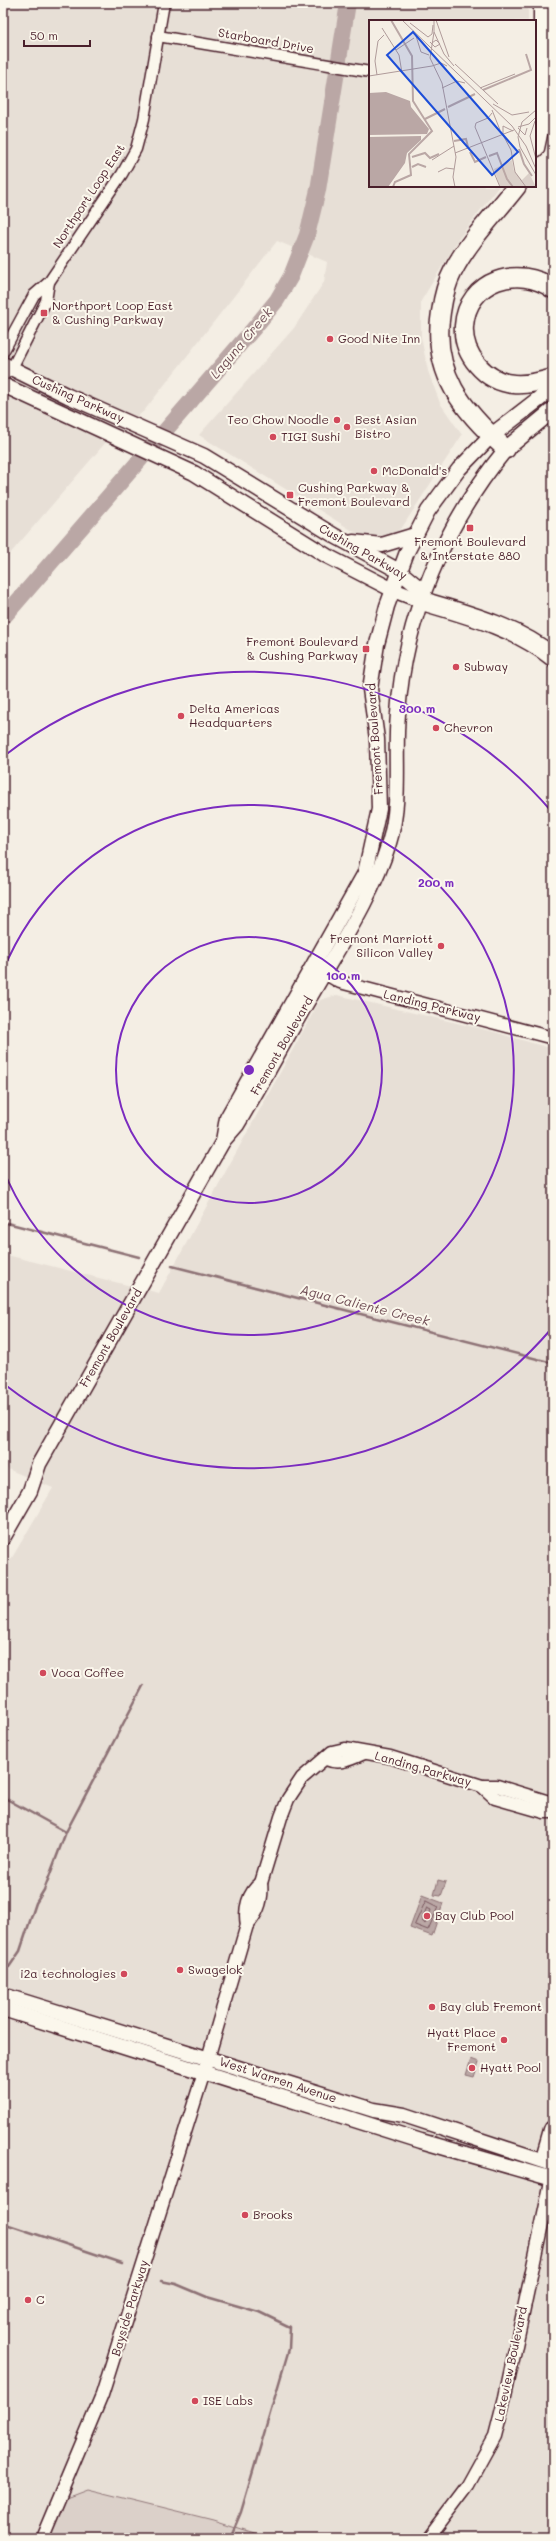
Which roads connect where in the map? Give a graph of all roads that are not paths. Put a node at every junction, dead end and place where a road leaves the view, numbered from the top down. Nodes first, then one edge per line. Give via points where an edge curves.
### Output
1 (164, 3) edge
2 (543, 3) edge
3 (158, 36) junction
4 (369, 72) edge
5 (536, 143) edge
6 (516, 187) edge
7 (49, 282) junction
8 (553, 289) edge
9 (3, 352) edge
10 (6, 369) edge
11 (3, 385) edge
12 (549, 385) edge
13 (553, 410) edge
14 (491, 436) junction
15 (506, 449) junction
16 (415, 535) junction
17 (336, 536) junction
18 (400, 571) junction
19 (393, 590) junction
20 (422, 601) junction
21 (553, 657) edge
22 (377, 739) junction
23 (398, 776) junction
24 (380, 794) junction
25 (393, 827) junction
26 (319, 970) junction
27 (553, 1038) edge
28 (3, 1538) edge
29 (482, 1786) junction
30 (553, 1806) edge
31 (553, 1812) edge
32 (3, 1995) edge
33 (3, 2009) edge
34 (207, 2057) junction
35 (204, 2072) junction
36 (553, 2130) edge
37 (553, 2171) edge
38 (42, 2538) edge
39 (428, 2538) edge

1 - 3 street, Northport Loop East
2 - 5 highway via 543,111
3 - 4 street, Starboard Drive
3 - 7 street, Northport Loop East via 144,119 136,149
6 - 14 highway via 453,271 445,291 438,330 441,356 449,382 460,401
7 - 9 street, Northport Loop East via 34,295
7 - 10 street, Northport Loop East via 46,301
8 - 12 highway via 539,280 520,276 495,280 483,288 474,299 464,324 468,350 475,363 486,374 512,384
10 - 17 main road, Cushing Parkway via 181,444
11 - 19 main road, Cushing Parkway via 194,473 315,549
12 - 14 main road, Fremont Boulevard
13 - 15 main road, Fremont Boulevard
14 - 15 highway
14 - 16 main road, Fremont Boulevard via 444,489
15 - 20 main road, Fremont Boulevard via 480,483 458,519
16 - 17 main road via 391,544 371,546
16 - 18 main road, Fremont Boulevard
17 - 18 main road, Cushing Parkway
18 - 19 main road, Fremont Boulevard
18 - 20 main road, Cushing Parkway via 417,586
19 - 20 main road, Cushing Parkway
19 - 22 main road, Fremont Boulevard via 372,671 372,709
20 - 21 highway via 503,628 524,637
20 - 23 main road, Fremont Boulevard via 400,688 397,716
22 - 23 main road via 384,751 386,766
22 - 24 main road, Fremont Boulevard
23 - 25 main road, Fremont Boulevard
24 - 25 main road via 384,799 386,821
24 - 26 main road, Fremont Boulevard via 365,873
25 - 26 main road, Fremont Boulevard via 370,894
26 - 27 street, Landing Parkway via 340,982 384,995
26 - 28 main road, Fremont Boulevard via 237,1125 223,1141 39,1464 30,1491
29 - 30 street, Landing Parkway via 497,1786 549,1802
29 - 31 street, Landing Parkway via 494,1798 544,1812
29 - 34 street, Landing Parkway via 390,1757 364,1753 350,1760 335,1763 326,1759 302,1778 288,1799 281,1817 261,1883 262,1894 256,1916 247,1925
32 - 34 main road, West Warren Avenue
33 - 35 main road, West Warren Avenue
34 - 35 street, Landing Parkway
34 - 37 main road, West Warren Avenue via 374,2110 404,2115
35 - 37 main road, West Warren Avenue via 421,2141
35 - 38 street, Bayside Parkway via 102,2395
36 - 37 highway via 547,2151
37 - 39 street, Lakeview Boulevard via 495,2436 468,2485

